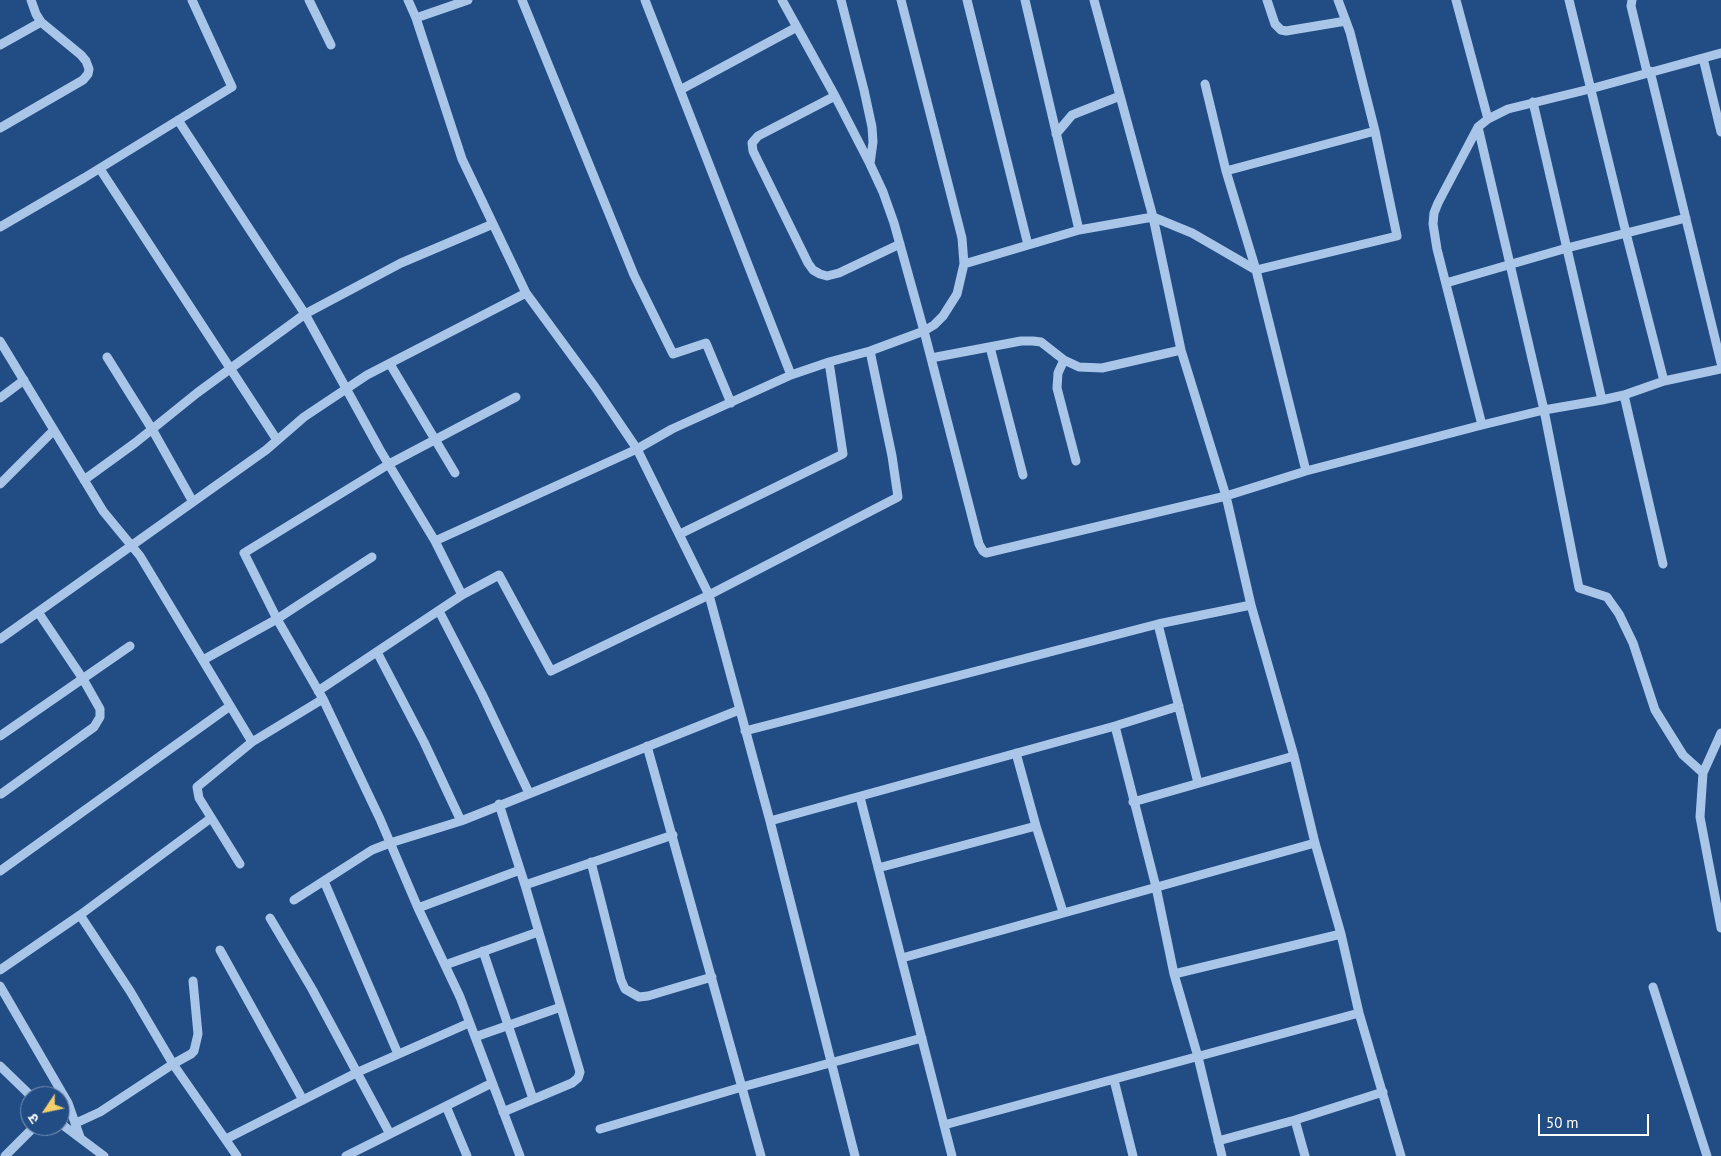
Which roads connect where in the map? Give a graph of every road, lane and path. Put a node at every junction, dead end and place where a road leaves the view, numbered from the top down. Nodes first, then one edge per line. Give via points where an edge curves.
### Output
1 (32, 0) edge
2 (192, 0) edge
3 (309, 0) edge
4 (408, 0) edge
5 (468, 0) edge
6 (522, 0) edge
7 (645, 0) edge
8 (782, 0) edge
9 (841, 0) edge
10 (901, 0) edge
11 (967, 0) edge
12 (1024, 0) edge
13 (1094, 0) edge
14 (1267, 0) edge
15 (1338, 0) edge
16 (1456, 0) edge
17 (1569, 0) edge
18 (1632, 0) edge
19 (416, 18) junction
20 (1346, 20) junction
21 (41, 22) junction
22 (796, 27) junction
23 (0, 45) edge
24 (331, 45) dead end
25 (1721, 53) edge
26 (1703, 58) junction
27 (1648, 72) junction
28 (1205, 84) dead end
29 (1590, 89) junction
30 (680, 90) junction
31 (835, 96) junction
32 (1120, 96) junction
33 (1533, 102) junction
34 (1488, 119) junction
35 (178, 120) junction
36 (1478, 127) junction
37 (0, 128) edge
38 (1375, 131) junction
39 (1721, 132) edge
40 (1056, 134) junction
41 (870, 164) junction
42 (100, 168) junction
43 (1226, 171) junction
44 (1153, 217) junction
45 (1686, 218) junction
46 (494, 224) junction
47 (0, 227) edge
48 (1079, 230) junction
49 (1626, 233) junction
50 (900, 244) junction
51 (1028, 245) junction
52 (1567, 248) junction
53 (964, 264) junction
54 (1509, 264) junction
55 (1256, 270) junction
56 (1446, 283) junction
57 (526, 293) junction
58 (305, 314) junction
59 (924, 331) junction
60 (0, 341) edge
61 (990, 347) junction
62 (1181, 350) junction
63 (870, 351) junction
64 (107, 357) dead end
65 (931, 358) junction
66 (1064, 360) junction
67 (829, 362) junction
68 (1721, 363) edge
69 (390, 364) junction
70 (230, 368) junction
71 (1721, 369) edge
72 (791, 375) junction
73 (24, 380) junction
74 (1664, 381) junction
75 (347, 388) junction
76 (1624, 395) junction
77 (516, 397) dead end
78 (0, 398) edge
79 (1602, 400) junction
80 (730, 403) junction
81 (1544, 410) junction
82 (1482, 425) junction
83 (152, 429) junction
84 (54, 430) junction
85 (277, 440) junction
86 (434, 440) junction
87 (637, 448) junction
88 (1076, 461) dead end
89 (389, 464) junction
90 (1306, 471) junction
91 (455, 473) dead end
92 (1023, 475) dead end
93 (84, 480) junction
94 (0, 484) edge
95 (1226, 496) junction
96 (193, 502) junction
97 (680, 534) junction
98 (435, 541) junction
99 (132, 545) junction
100 (372, 557) dead end
101 (1663, 564) dead end
102 (462, 595) junction
103 (709, 595) junction
104 (1251, 605) junction
105 (439, 611) junction
106 (38, 612) junction
107 (277, 619) junction
108 (1158, 624) junction
109 (0, 638) edge
110 (130, 646) dead end
111 (377, 652) junction
112 (203, 660) junction
113 (83, 678) junction
114 (320, 695) junction
115 (230, 706) junction
116 (1179, 706) junction
117 (740, 710) junction
118 (1116, 726) junction
119 (745, 731) junction
120 (1721, 733) edge
121 (0, 736) edge
122 (252, 742) junction
123 (647, 746) junction
124 (1016, 753) junction
125 (1294, 756) junction
126 (1702, 773) junction
127 (1198, 783) junction
128 (529, 793) junction
129 (1, 794) edge
130 (860, 797) junction
131 (1133, 802) junction
132 (499, 804) junction
133 (211, 818) junction
134 (461, 821) junction
135 (770, 821) junction
136 (1036, 826) junction
137 (673, 834) junction
138 (390, 842) junction
139 (1315, 843) junction
140 (591, 862) junction
141 (240, 864) dead end
142 (878, 868) junction
143 (520, 870) junction
144 (0, 871) edge
145 (324, 881) junction
146 (525, 886) junction
147 (1156, 887) junction
148 (294, 900) dead end
149 (418, 908) junction
150 (1063, 912) junction
151 (80, 915) junction
152 (270, 918) dead end
153 (1721, 928) edge
154 (538, 932) junction
155 (1341, 934) junction
156 (220, 950) dead end
157 (482, 951) junction
158 (902, 958) junction
159 (445, 965) junction
160 (0, 970) edge
161 (1174, 974) junction
162 (712, 977) junction
163 (193, 981) dead end
164 (0, 986) edge
165 (1653, 987) dead end
166 (561, 1007) junction
167 (1359, 1013) junction
168 (470, 1023) junction
169 (507, 1026) junction
170 (475, 1037) junction
171 (922, 1038) junction
172 (398, 1054) junction
173 (1198, 1057) junction
174 (831, 1062) junction
175 (173, 1064) junction
176 (0, 1066) edge
177 (358, 1072) junction
178 (1114, 1080) junction
179 (492, 1083) junction
180 (21, 1086) edge
181 (742, 1087) junction
182 (1383, 1092) junction
183 (533, 1099) junction
184 (303, 1100) junction
185 (446, 1106) junction
186 (503, 1112) junction
187 (1295, 1120) junction
188 (76, 1123) junction
189 (944, 1125) junction
190 (600, 1129) dead end
191 (70, 1130) edge
192 (390, 1134) junction
193 (25, 1136) edge
194 (80, 1137) junction
195 (226, 1139) junction
196 (1218, 1141) junction
197 (4, 1156) edge
198 (104, 1156) edge
199 (237, 1156) edge
200 (346, 1156) edge
201 (467, 1156) edge
202 (520, 1156) edge
203 (760, 1156) edge
204 (855, 1156) edge
205 (952, 1156) edge
206 (1133, 1156) edge
207 (1222, 1156) edge
208 (1305, 1156) edge
209 (1401, 1156) edge
210 (1707, 1156) edge

1 - 21 street
2 - 35 street via 232,87
3 - 24 street
4 - 19 street
5 - 19 street
6 - 80 street via 634,275 673,354 706,344
7 - 30 street
8 - 22 street
9 - 41 street via 872,127
10 - 53 street via 962,238
11 - 51 street
12 - 40 street
13 - 32 street
14 - 20 street via 1275,24 1281,30
15 - 20 street
16 - 34 street
17 - 29 street
18 - 27 street
19 - 46 street via 462,159
20 - 38 street
21 - 23 street
21 - 37 street via 81,55 89,68 88,74 84,80
22 - 30 street
22 - 31 street
25 - 26 street
26 - 27 street
26 - 39 street
27 - 29 street
27 - 45 street
28 - 43 street
29 - 33 street
29 - 49 street
30 - 72 street
31 - 41 street
31 - 50 street via 758,136 752,143 753,151 813,270 827,276 839,273
32 - 40 street via 1072,115
32 - 44 street
33 - 34 street
33 - 52 street
34 - 36 street
35 - 42 street
35 - 58 street
36 - 54 street
36 - 56 street via 1434,213 1434,236
38 - 43 street
38 - 55 street via 1397,236
40 - 48 street
41 - 50 street
42 - 47 street
42 - 70 street
43 - 55 street
44 - 48 street
44 - 55 street via 1192,233
44 - 62 street
45 - 49 street
45 - 68 street
46 - 57 street
46 - 58 street via 401,263
48 - 51 street
49 - 52 street
49 - 74 street
50 - 59 street
51 - 53 street
52 - 54 street
52 - 79 street
53 - 59 street via 957,294 950,306 939,321
54 - 56 street
54 - 81 street
55 - 90 street
56 - 82 street
57 - 69 street
57 - 87 street
58 - 70 street
58 - 75 street
59 - 63 street
59 - 65 street
60 - 73 street
61 - 65 street
61 - 66 street via 1021,341 1041,342
61 - 92 street
62 - 66 street via 1102,368 1079,367
62 - 95 street
63 - 67 street
63 - 103 street via 898,497
64 - 83 street
65 - 95 street via 979,544 986,553
66 - 88 street via 1058,373 1057,388
67 - 72 street
67 - 97 street via 843,454
69 - 75 street
69 - 86 street
70 - 83 street
70 - 85 street
71 - 74 street
72 - 80 street
73 - 78 street
73 - 84 street
74 - 76 street
75 - 85 street
75 - 89 street
76 - 79 street
76 - 101 street
77 - 86 street
79 - 81 street
80 - 87 street
81 - 82 street
81 - 126 street via 1579,588 1607,597 1619,614 1655,710 1683,755
82 - 90 street
83 - 93 street
83 - 96 street
84 - 93 street
84 - 94 street
85 - 96 street
86 - 89 street
86 - 91 street
87 - 97 street
87 - 98 street
89 - 98 street
89 - 107 street via 244,553
90 - 95 street
93 - 99 street via 103,511
95 - 104 street
96 - 99 street
97 - 103 street
98 - 102 street
99 - 106 street
99 - 112 street
100 - 107 street
102 - 103 street via 499,575 551,671
102 - 105 street
103 - 117 street
104 - 108 street
104 - 125 street
105 - 111 street
105 - 128 street
106 - 109 street
106 - 113 street
107 - 112 street
107 - 114 street
108 - 116 street
108 - 119 street
110 - 113 street
111 - 114 street
111 - 134 street
112 - 115 street
113 - 121 street
113 - 129 street via 100,709 100,717 94,727
114 - 122 street
114 - 138 street
115 - 122 street
115 - 144 street
116 - 118 street
116 - 127 street
117 - 119 street
117 - 123 street
118 - 124 street
118 - 131 street
119 - 135 street
120 - 126 street
122 - 133 street via 196,787
123 - 128 street
123 - 137 street
124 - 130 street
124 - 136 street
125 - 127 street
125 - 139 street
126 - 153 street via 1700,818
127 - 131 street
128 - 132 street
130 - 135 street
130 - 142 street
131 - 147 street
132 - 134 street
132 - 143 street
133 - 141 street
133 - 151 street
134 - 138 street
135 - 174 street
136 - 142 street
136 - 150 street
137 - 140 street
137 - 162 street
138 - 145 street
138 - 149 street
139 - 147 street
139 - 155 street
140 - 146 street
140 - 162 street via 625,989 639,996 648,996
142 - 158 street
143 - 146 street
143 - 149 street
145 - 148 street
145 - 172 street
146 - 154 street
147 - 150 street
147 - 161 street
149 - 159 street
150 - 158 street
151 - 160 street
151 - 175 street
152 - 177 street
154 - 157 street
154 - 166 street
155 - 161 street
155 - 167 street
156 - 184 street
157 - 159 street
157 - 169 street
158 - 171 street
159 - 168 street
161 - 173 street
162 - 181 street
163 - 175 street via 198,1034 191,1054
164 - 188 street via 59,1085
165 - 210 street
166 - 169 street
166 - 183 street via 580,1072 572,1083
167 - 173 street
167 - 182 street
168 - 170 street
168 - 172 street
169 - 170 street
169 - 183 street
170 - 179 street
171 - 174 street
171 - 189 street
172 - 177 street
173 - 178 street
173 - 196 street
174 - 181 street
174 - 204 street
175 - 188 street via 100,1112
175 - 195 street
176 - 180 street
177 - 184 street
177 - 192 street
178 - 189 street
178 - 206 street
179 - 185 street
179 - 186 street
181 - 190 street
181 - 203 street
182 - 187 street
182 - 209 street
183 - 186 street
184 - 195 street
185 - 192 street
185 - 201 street
186 - 202 street
187 - 196 street
187 - 208 street
188 - 194 street
189 - 205 street
191 - 194 street
192 - 200 street
193 - 197 street
194 - 198 street
195 - 199 street
196 - 207 street

